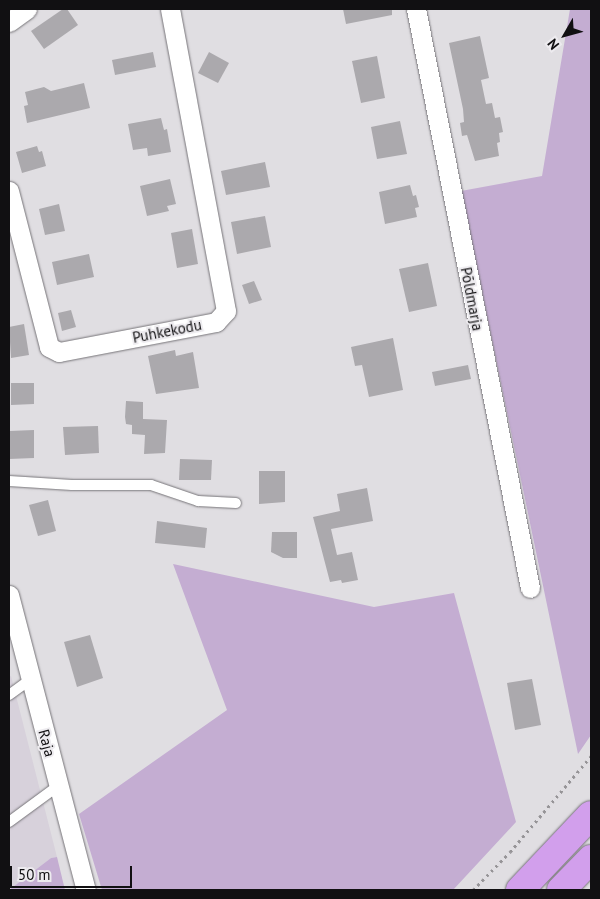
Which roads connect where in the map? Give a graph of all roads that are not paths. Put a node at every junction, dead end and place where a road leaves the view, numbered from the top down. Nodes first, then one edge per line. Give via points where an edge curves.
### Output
1 (27, 9) edge
2 (170, 9) edge
3 (416, 9) edge
4 (9, 22) edge
5 (9, 192) edge
6 (9, 481) edge
7 (236, 503) dead end
8 (530, 588) dead end
9 (9, 595) edge
10 (30, 679) junction
11 (9, 696) edge
12 (58, 786) junction
13 (591, 815) edge
14 (9, 822) edge
15 (591, 859) edge
16 (86, 890) edge
17 (520, 890) edge
18 (561, 890) edge

1 - 4 street
2 - 5 street, Puhkekodu via 226,311 216,322 59,352 49,347
3 - 8 street, Põldmarja
6 - 7 lane via 151,486 198,501
9 - 10 street, Raja
10 - 11 lane
10 - 12 street, Raja
12 - 14 lane
12 - 16 street, Raja
13 - 17 highway
15 - 18 highway

